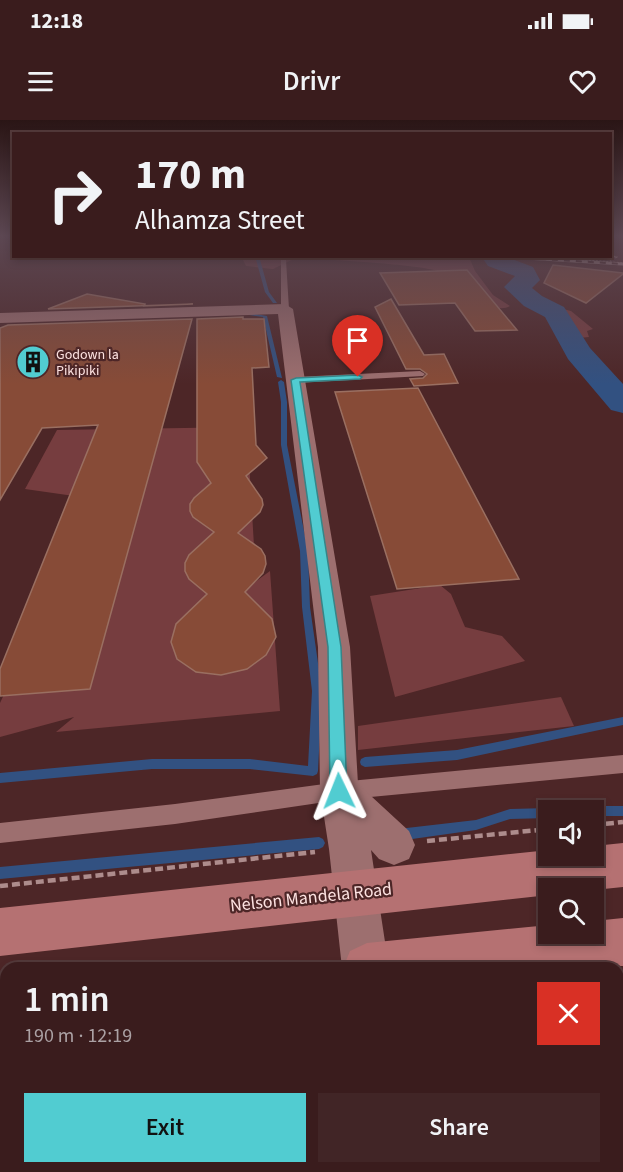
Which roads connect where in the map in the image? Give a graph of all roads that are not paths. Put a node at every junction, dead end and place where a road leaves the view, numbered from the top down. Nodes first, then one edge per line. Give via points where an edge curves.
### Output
1 (284, 286) edge
2 (285, 309) junction
3 (0, 318) edge
4 (420, 374) dead end
5 (296, 380) junction
6 (623, 765) edge
7 (339, 791) junction
8 (0, 833) edge
9 (394, 844) road end
10 (623, 865) edge
11 (353, 870) junction
12 (0, 932) edge
13 (623, 942) edge
14 (365, 962) edge
15 (425, 962) edge

1 - 2 lane
2 - 3 street
2 - 5 street
4 - 5 lane
5 - 7 street via 334,647
6 - 7 lane
7 - 8 lane
7 - 9 street
7 - 11 street
10 - 11 main road, Nelson Mandela Road
11 - 12 main road, Nelson Mandela Road
11 - 14 street
13 - 15 main road

